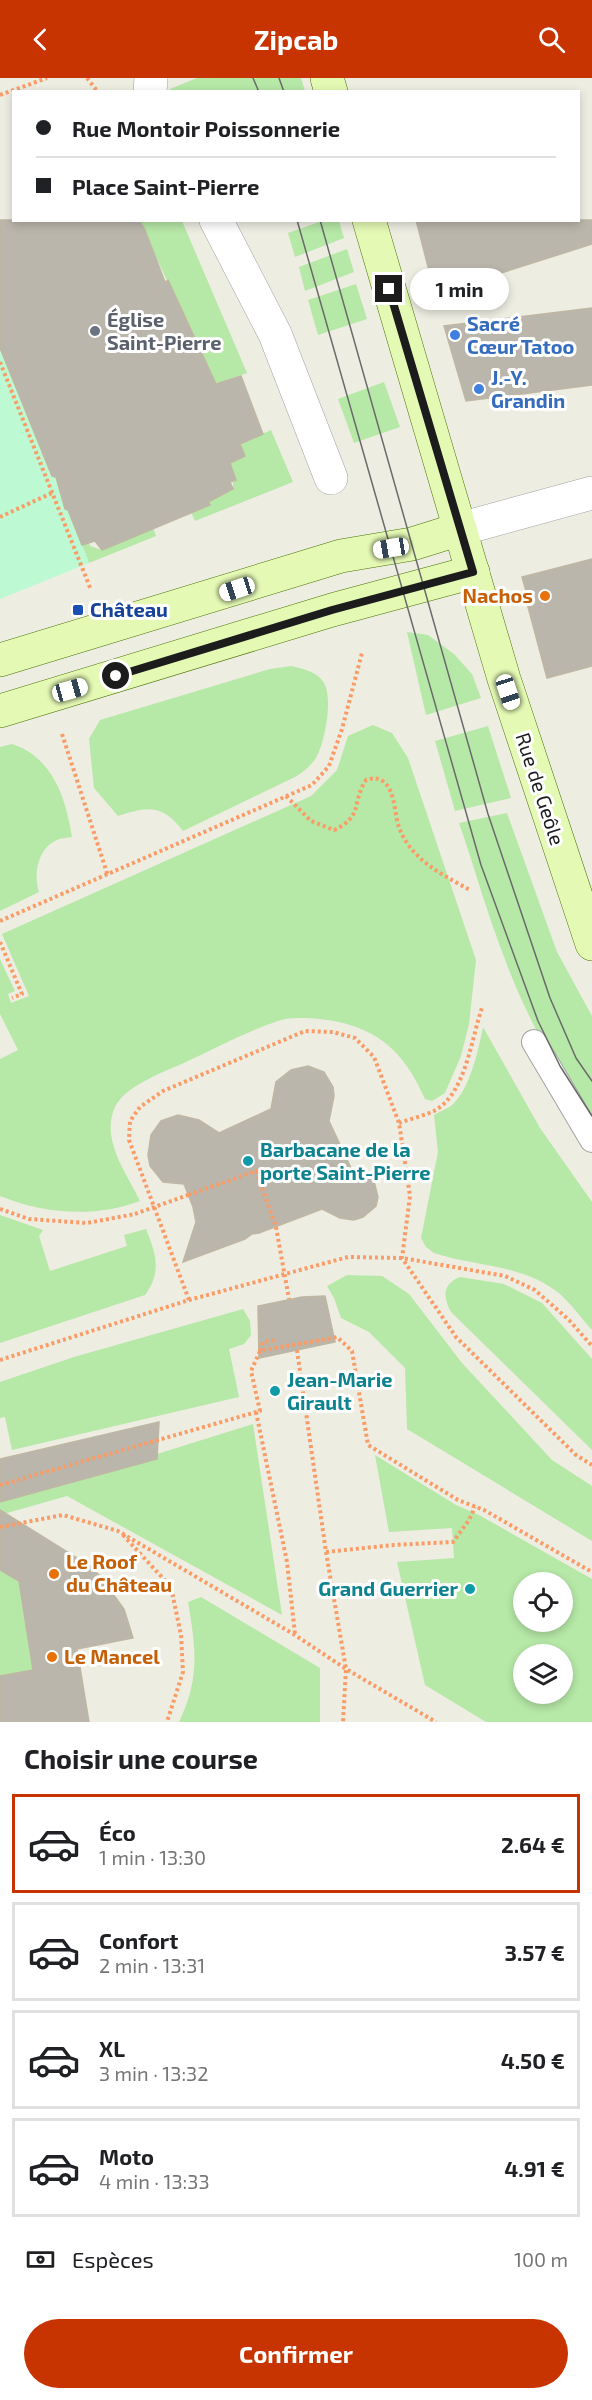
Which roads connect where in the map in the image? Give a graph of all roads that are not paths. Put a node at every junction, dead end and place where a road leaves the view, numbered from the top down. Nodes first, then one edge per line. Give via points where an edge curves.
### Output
1 (217, 222) edge
2 (370, 222) edge
3 (331, 478) dead end
4 (592, 493) edge
5 (460, 530) junction
6 (473, 572) junction
7 (0, 660) edge
8 (0, 711) edge
9 (592, 944) edge
10 (534, 1042) dead end
11 (592, 1140) edge

1 - 3 street via 275,334
2 - 5 main road, Rue de Geôle
4 - 5 street
5 - 6 main road, Rue de Geôle
5 - 7 main road via 412,544 341,556
6 - 8 main road via 332,610
6 - 9 main road, Rue de Geôle
10 - 11 lane

